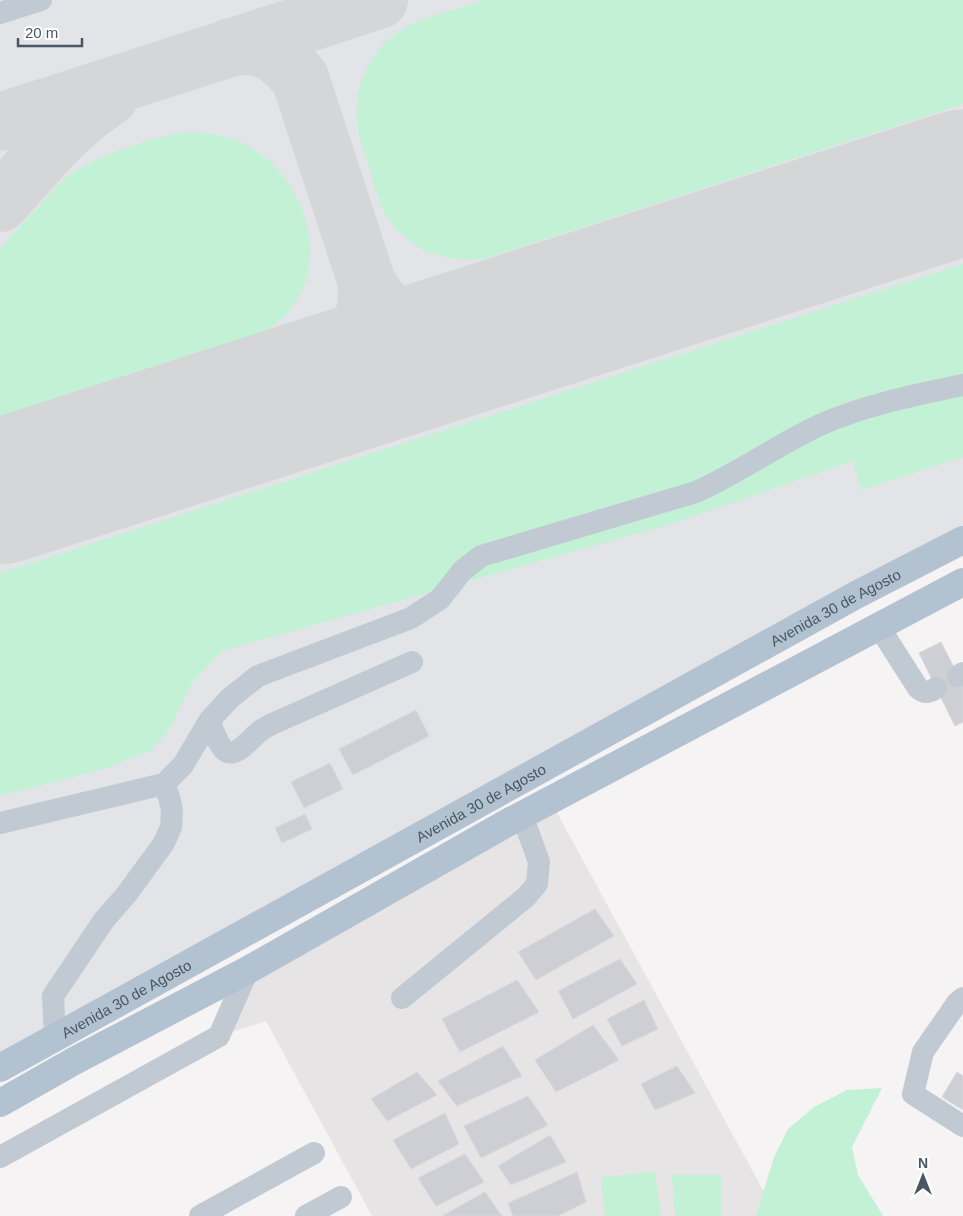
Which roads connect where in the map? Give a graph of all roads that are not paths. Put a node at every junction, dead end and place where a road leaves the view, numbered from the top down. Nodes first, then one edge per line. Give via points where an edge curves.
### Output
1 (41, 0) edge
2 (0, 13) edge
3 (963, 385) edge
4 (963, 540) edge
5 (963, 582) edge
6 (879, 627) junction
7 (412, 662) dead end
8 (936, 688) dead end
9 (209, 721) junction
10 (164, 784) junction
11 (522, 815) junction
12 (0, 823) edge
13 (248, 970) junction
14 (402, 998) dead end
15 (961, 1002) edge
16 (55, 1037) junction
17 (0, 1068) edge
18 (0, 1103) edge
19 (963, 1126) edge
20 (314, 1152) dead end
21 (0, 1157) edge
22 (341, 1197) dead end
23 (200, 1216) edge
24 (306, 1216) edge

1 - 2 street
3 - 9 street via 870,407 822,424 696,492 482,556 462,571 440,599 427,609 258,676 230,698
4 - 16 main road, Avenida 30 de Agosto via 856,595
5 - 6 main road, Avenida 30 de Agosto
6 - 8 street via 918,688 922,692
6 - 11 main road, Avenida 30 de Agosto
7 - 9 street via 281,720 232,752 222,748
9 - 10 street via 183,765
10 - 12 street
10 - 16 street via 172,811 171,827 164,843 104,920 53,996
11 - 13 main road, Avenida 30 de Agosto
11 - 14 street via 539,862 537,884
13 - 18 main road, Avenida 30 de Agosto
13 - 21 street via 219,1036
15 - 19 street via 923,1052 912,1094
16 - 17 main road, Avenida 30 de Agosto
20 - 23 street
22 - 24 street

